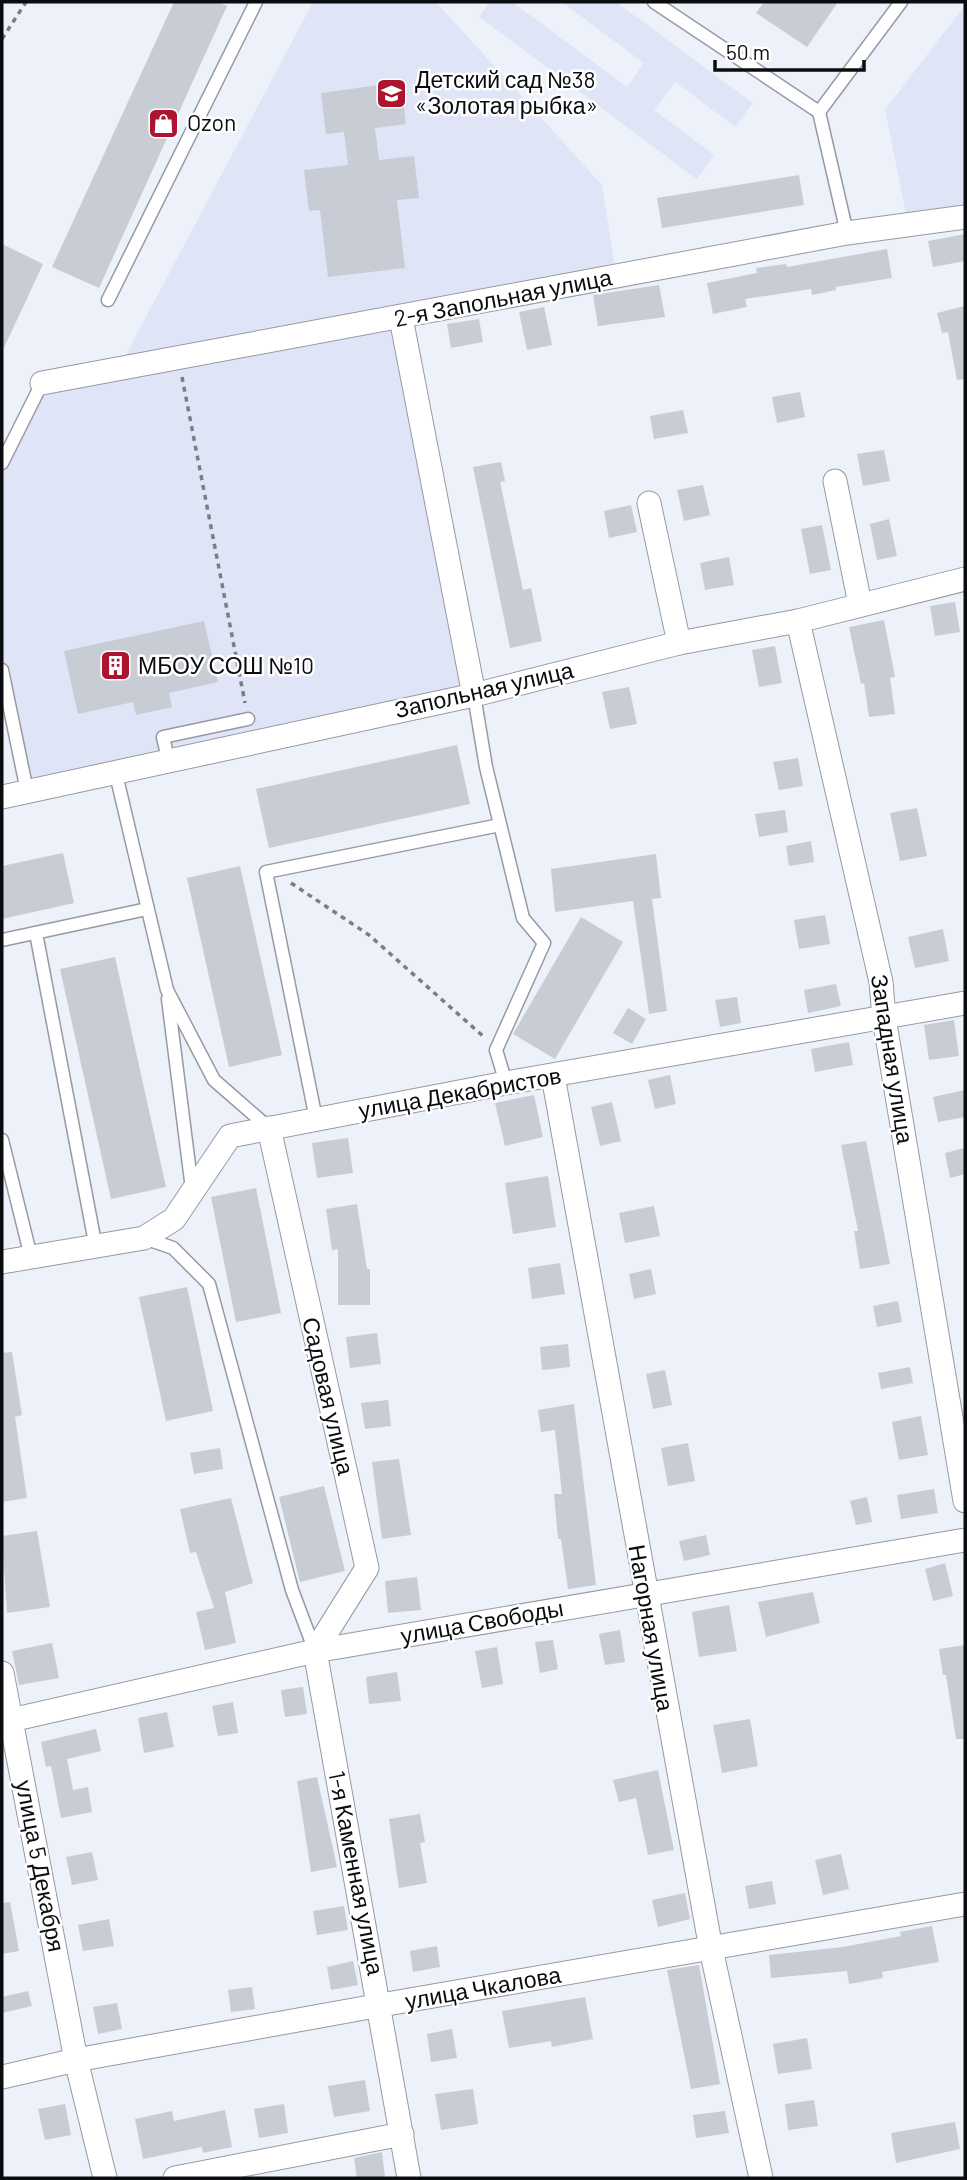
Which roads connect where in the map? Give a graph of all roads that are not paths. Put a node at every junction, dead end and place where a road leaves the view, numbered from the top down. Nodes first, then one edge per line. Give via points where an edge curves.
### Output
1 (256, 2) edge
2 (654, 2) edge
3 (901, 2) edge
4 (819, 112) junction
5 (965, 217) edge
6 (847, 233) junction
7 (108, 300) dead end
8 (401, 318) junction
9 (42, 383) joint
10 (2, 463) edge
11 (835, 481) dead end
12 (649, 503) dead end
13 (965, 579) edge
14 (860, 604) junction
15 (798, 621) junction
16 (679, 643) junction
17 (2, 670) edge
18 (474, 695) junction
19 (248, 719) road end
20 (168, 759) junction
21 (115, 770) junction
22 (27, 791) junction
23 (2, 797) edge
24 (500, 825) junction
25 (147, 909) junction
26 (36, 933) junction
27 (2, 940) edge
28 (167, 990) junction
29 (965, 1003) edge
30 (884, 1018) junction
31 (553, 1076) junction
32 (506, 1083) junction
33 (316, 1119) junction
34 (269, 1128) junction
35 (2, 1140) edge
36 (192, 1193) junction
37 (145, 1238) junction
38 (96, 1248) junction
39 (31, 1257) junction
40 (2, 1262) edge
41 (965, 1501) edge
42 (965, 1540) edge
43 (644, 1594) junction
44 (315, 1651) junction
45 (2, 1673) edge
46 (7, 1721) edge
47 (965, 1904) edge
48 (711, 1950) junction
49 (381, 2005) junction
50 (76, 2060) junction
51 (2, 2077) edge
52 (402, 2134) junction
53 (105, 2178) edge
54 (175, 2178) edge
55 (409, 2178) edge
56 (761, 2178) edge

1 - 7 lane
2 - 4 lane
3 - 4 lane
4 - 6 lane
5 - 6 street, 2-я Запольная улица
6 - 8 street, 2-я Запольная улица
8 - 9 street, 2-я Запольная улица
8 - 18 street
9 - 10 lane
11 - 14 street
12 - 16 street
13 - 14 street, Запольная улица
14 - 15 street, Запольная улица
15 - 16 street, Запольная улица
15 - 30 street, Западная улица via 881,982
16 - 18 street, Запольная улица
17 - 22 lane
18 - 20 street, Запольная улица
18 - 24 lane
19 - 20 lane via 163,737
20 - 21 street, Запольная улица
21 - 22 street, Запольная улица
21 - 25 lane
22 - 23 street, Запольная улица
24 - 32 lane via 523,918 544,943 496,1048
24 - 33 lane via 265,872
25 - 26 lane
25 - 28 lane
26 - 27 lane
26 - 38 lane
28 - 34 lane via 214,1080
28 - 36 lane
29 - 30 street, улица Декабристов
30 - 31 street, улица Декабристов
30 - 41 street, Западная улица
31 - 32 street, улица Декабристов
31 - 43 street, Нагорная улица
32 - 33 street, улица Декабристов
33 - 34 street, улица Декабристов
34 - 36 street, улица Декабристов via 230,1136
34 - 44 street, Садовая улица via 367,1568
35 - 39 lane
36 - 37 street, улица Декабристов via 174,1219
37 - 38 street, улица Декабристов
37 - 44 lane via 173,1248 209,1284 292,1590
38 - 39 street, улица Декабристов
39 - 40 street, улица Декабристов
42 - 43 street, улица Свободы
43 - 44 street, улица Свободы
43 - 48 street, Нагорная улица
44 - 46 street, улица Свободы
44 - 49 street, 1-я Каменная улица
45 - 46 street, улица 5 Декабря
46 - 50 street, улица 5 Декабря
47 - 48 street, улица Чкалова
48 - 49 street, улица Чкалова
48 - 56 street, Нагорная улица
49 - 50 street, улица Чкалова
49 - 52 street, 1-я Каменная улица
50 - 51 street, улица Чкалова
50 - 53 street, улица 5 Декабря
52 - 54 street
52 - 55 street, 1-я Каменная улица

